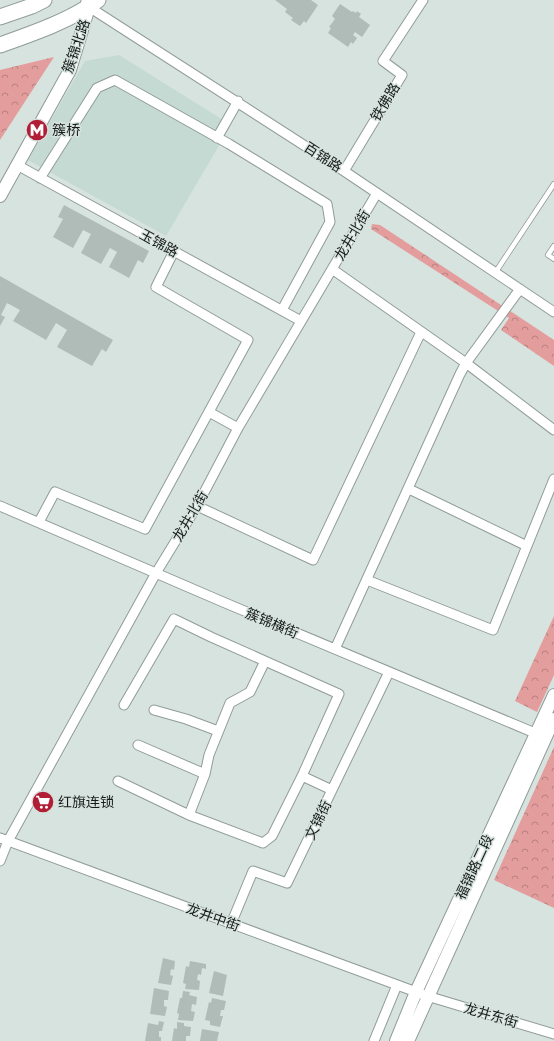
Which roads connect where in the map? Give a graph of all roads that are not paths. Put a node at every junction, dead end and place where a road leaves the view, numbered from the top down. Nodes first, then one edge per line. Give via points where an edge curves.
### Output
1 (44, 0) edge
2 (423, 0) edge
3 (91, 2) edge
4 (0, 17) edge
5 (0, 45) edge
6 (238, 101) junction
7 (218, 138) junction
8 (17, 165) junction
9 (344, 171) junction
10 (40, 178) junction
11 (554, 184) edge
12 (377, 193) junction
13 (0, 196) edge
14 (554, 246) edge
15 (174, 251) junction
16 (554, 259) edge
17 (332, 269) junction
18 (495, 273) junction
19 (520, 290) junction
20 (282, 310) junction
21 (554, 312) edge
22 (301, 321) junction
23 (421, 332) junction
24 (466, 363) junction
25 (209, 412) junction
26 (238, 428) junction
27 (554, 430) edge
28 (554, 479) edge
29 (409, 489) junction
30 (0, 506) edge
31 (197, 506) junction
32 (39, 522) junction
33 (527, 546) junction
34 (156, 573) junction
35 (367, 580) junction
36 (335, 649) junction
37 (265, 661) junction
38 (389, 672) junction
39 (554, 695) edge
40 (124, 705) dead end
41 (154, 710) dead end
42 (554, 719) edge
43 (218, 731) junction
44 (541, 736) junction
45 (138, 745) dead end
46 (205, 774) junction
47 (302, 776) junction
48 (118, 781) dead end
49 (332, 790) junction
50 (189, 815) junction
51 (4, 840) edge
52 (0, 861) edge
53 (231, 924) junction
54 (397, 985) junction
55 (422, 994) junction
56 (554, 1034) edge
57 (374, 1041) edge
58 (396, 1041) edge
59 (408, 1041) edge

1 - 4 main road
2 - 9 street, 铁佛路 via 383,60 402,75
3 - 5 main road via 42,30
3 - 6 street, 百锦路
3 - 8 street, 簇锦北路 via 70,70
6 - 7 street
6 - 9 street, 百锦路
7 - 10 street via 115,80 97,88
7 - 20 street via 327,204 330,222
8 - 10 street, 玉锦路
8 - 13 street, 簇锦北路
9 - 12 street, 百锦路
10 - 15 street, 玉锦路
11 - 18 lane
12 - 17 street, 龙井北街
12 - 18 street, 百锦路
14 - 16 lane via 548,255
15 - 20 street, 玉锦路
15 - 25 street via 156,287 248,340
17 - 22 street, 龙井北街
17 - 23 street
18 - 19 street, 百锦路
19 - 21 street, 百锦路
19 - 24 street
20 - 22 street, 玉锦路
22 - 26 street, 龙井北街
23 - 24 street
23 - 31 street via 313,560
24 - 27 street
24 - 29 street
25 - 26 street
25 - 32 street via 145,529 55,492
26 - 31 street, 龙井北街
28 - 33 street
29 - 33 street
29 - 35 street
30 - 32 street, 簇锦横街
31 - 34 street, 龙井北街
32 - 34 street, 簇锦横街
33 - 35 street via 494,630
34 - 36 street, 簇锦横街
34 - 51 street, 龙井北街
35 - 36 street
36 - 38 street, 簇锦横街
37 - 40 street via 174,619
37 - 43 street via 250,692 230,703
37 - 47 street via 338,694
38 - 44 street, 簇锦横街
38 - 49 street, 文锦街
39 - 44 street, 福锦路二段
41 - 43 street
42 - 44 street, 福锦路二段
43 - 46 street
44 - 55 street, 福锦路二段
45 - 46 street
46 - 50 street
47 - 49 street
47 - 50 street via 272,836 263,843
48 - 50 street
49 - 53 street, 文锦街 via 287,883 253,871
51 - 52 street, 龙井北街
51 - 53 street, 龙井中街
53 - 54 street, 龙井中街
54 - 55 street, 龙井中街
54 - 57 street
55 - 56 street, 龙井东街
55 - 58 street, 福锦路二段
55 - 59 street, 福锦路二段

